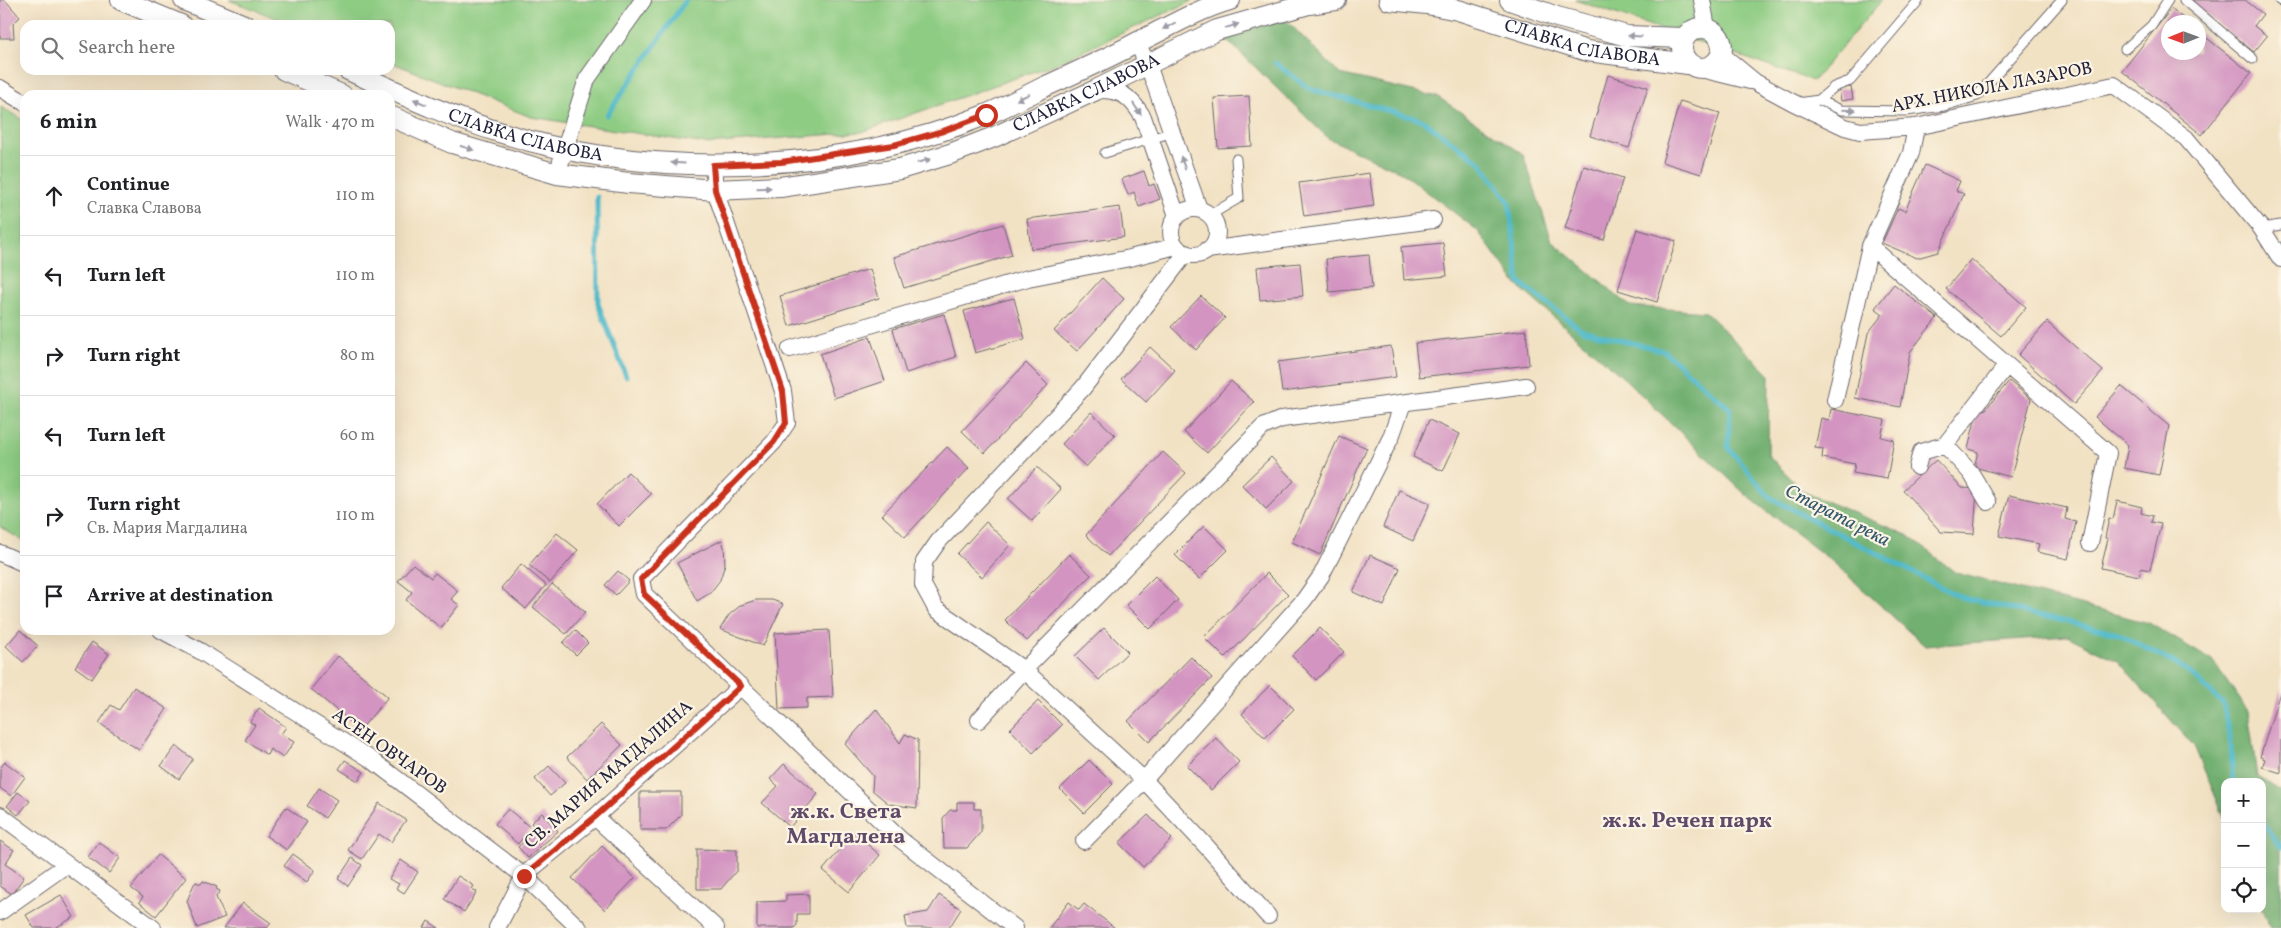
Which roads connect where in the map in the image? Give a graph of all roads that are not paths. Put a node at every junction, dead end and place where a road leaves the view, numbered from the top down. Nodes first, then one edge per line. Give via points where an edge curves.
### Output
1 (121, 0) edge
2 (184, 0) edge
3 (643, 0) edge
4 (1230, 0) edge
5 (1336, 0) edge
6 (1389, 0) edge
7 (1510, 0) edge
8 (1702, 0) edge
9 (1918, 0) edge
10 (2062, 0) edge
11 (2168, 0) edge
12 (2184, 0) edge
13 (169, 20) edge
14 (232, 20) edge
15 (1707, 28) junction
16 (1684, 38) junction
17 (1137, 43) junction
18 (2125, 49) dead end
19 (1721, 54) junction
20 (2253, 59) dead end
21 (1148, 65) junction
22 (1695, 66) junction
23 (296, 75) edge
24 (359, 75) edge
25 (1755, 82) junction
26 (0, 88) edge
27 (330, 90) edge
28 (393, 90) edge
29 (1096, 90) junction
30 (395, 91) edge
31 (20, 99) edge
32 (1819, 100) junction
33 (1794, 103) junction
34 (395, 118) edge
35 (1916, 127) junction
36 (1172, 132) junction
37 (1150, 139) junction
38 (565, 149) junction
39 (1105, 153) dead end
40 (1236, 159) dead end
41 (713, 165) junction
42 (557, 174) junction
43 (715, 190) junction
44 (1177, 216) junction
45 (1208, 218) junction
46 (1433, 220) dead end
47 (2281, 225) edge
48 (2261, 228) junction
49 (1258, 244) junction
50 (1870, 246) junction
51 (1181, 250) junction
52 (1207, 250) junction
53 (2281, 259) edge
54 (790, 349) dead end
55 (2007, 365) junction
56 (1526, 386) dead end
57 (1834, 400) dead end
58 (1403, 403) junction
59 (1945, 445) junction
60 (1916, 467) dead end
61 (1988, 502) dead end
62 (2090, 542) dead end
63 (0, 553) edge
64 (20, 562) edge
65 (170, 635) edge
66 (1024, 670) junction
67 (741, 686) junction
68 (979, 720) dead end
69 (1144, 780) junction
70 (0, 815) edge
71 (595, 817) junction
72 (1084, 841) dead end
73 (66, 865) junction
74 (524, 876) junction
75 (0, 912) edge
76 (1268, 916) dead end
77 (153, 928) edge
78 (497, 928) edge
79 (579, 928) edge
80 (716, 928) edge
81 (1015, 928) edge

1 - 13 street
2 - 14 street
3 - 38 street via 587,79
4 -> 17 street, СЛАВКА СЛАВОВА via 1181,19
21 -> 5 street, СЛАВКА СЛАВОВА via 1217,30 1301,6
6 - 22 street, СЛАВКА СЛАВОВА via 1458,10 1587,51
16 -> 7 street, СЛАВКА СЛАВОВА via 1627,36 1556,17
8 - 15 street
9 - 32 lane via 1850,81 1834,86
32 -> 10 lane via 1841,110 1906,111 1944,106 1977,96
11 - 18 lane via 2152,25
12 - 20 lane
15 - 16 street via 1694,29
15 - 19 street via 1721,41
16 - 22 street via 1682,52
17 - 21 street
17 -> 41 street, СЛАВКА СЛАВОВА via 986,115 902,143 781,162
19 - 22 street via 1714,65
19 - 25 street, АРХ. НИКОЛА ЛАЗАРОВ
21 - 29 street, СЛАВКА СЛАВОВА
21 - 36 street
22 - 25 street, АРХ. НИКОЛА ЛАЗАРОВ
23 - 27 street
28 -> 24 street, СЛАВКА СЛАВОВА
25 - 33 street, АРХ. НИКОЛА ЛАЗАРОВ
26 - 31 street
29 -> 37 street via 1112,89 1125,95 1143,117
43 -> 29 street, СЛАВКА СЛАВОВА via 780,187 900,168 994,137
38 -> 30 street, СЛАВКА СЛАВОВА via 459,119
32 - 33 lane
33 - 35 street, АРХ. НИКОЛА ЛАЗАРОВ via 1845,128
34 -> 42 street, СЛАВКА СЛАВОВА via 452,143
35 - 48 street, АРХ. НИКОЛА ЛАЗАРОВ via 2114,85 2186,138
35 - 50 street via 1911,153
36 - 37 lane
45 -> 36 street
37 - 39 lane
37 - 44 street
41 -> 38 street, СЛАВКА СЛАВОВА via 590,155
38 - 42 street
40 - 45 lane via 1239,198
41 - 43 street
42 - 43 street, СЛАВКА СЛАВОВА
43 - 67 street via 783,391 786,423 774,442 641,579 644,594
44 - 45 street via 1183,211
44 - 51 street via 1171,227 1172,240
45 - 49 street
45 - 52 street via 1216,237
46 - 49 street
47 - 48 lane
48 - 53 street, АРХ. НИКОЛА ЛАЗАРОВ
49 - 52 street
50 - 55 street
50 - 57 street
51 - 52 street via 1199,254
51 - 54 street via 1028,278
51 - 66 street via 1083,388 938,542 924,562 923,586 936,609
55 - 59 street
55 - 62 street via 2108,453
56 - 58 street
58 - 66 street via 1282,419 1263,427
58 - 69 street via 1391,437 1321,576 1304,600
59 - 60 street via 1921,452
59 - 61 street via 1971,473
63 - 64 street
65 - 74 street, АСЕН ОВЧАРОВ via 372,760
66 - 68 street
66 - 69 street
67 - 71 street, СВ. МАРИЯ МАГДАЛИНА
67 - 81 street via 901,840
69 - 72 street
69 - 76 street
70 - 73 street
71 - 74 street, СВ. МАРИЯ МАГДАЛИНА
71 - 80 street
73 - 75 street
73 - 77 street
74 - 78 street, СВ. МАРИЯ МАГДАЛИНА
74 - 79 street, АСЕН ОВЧАРОВ

